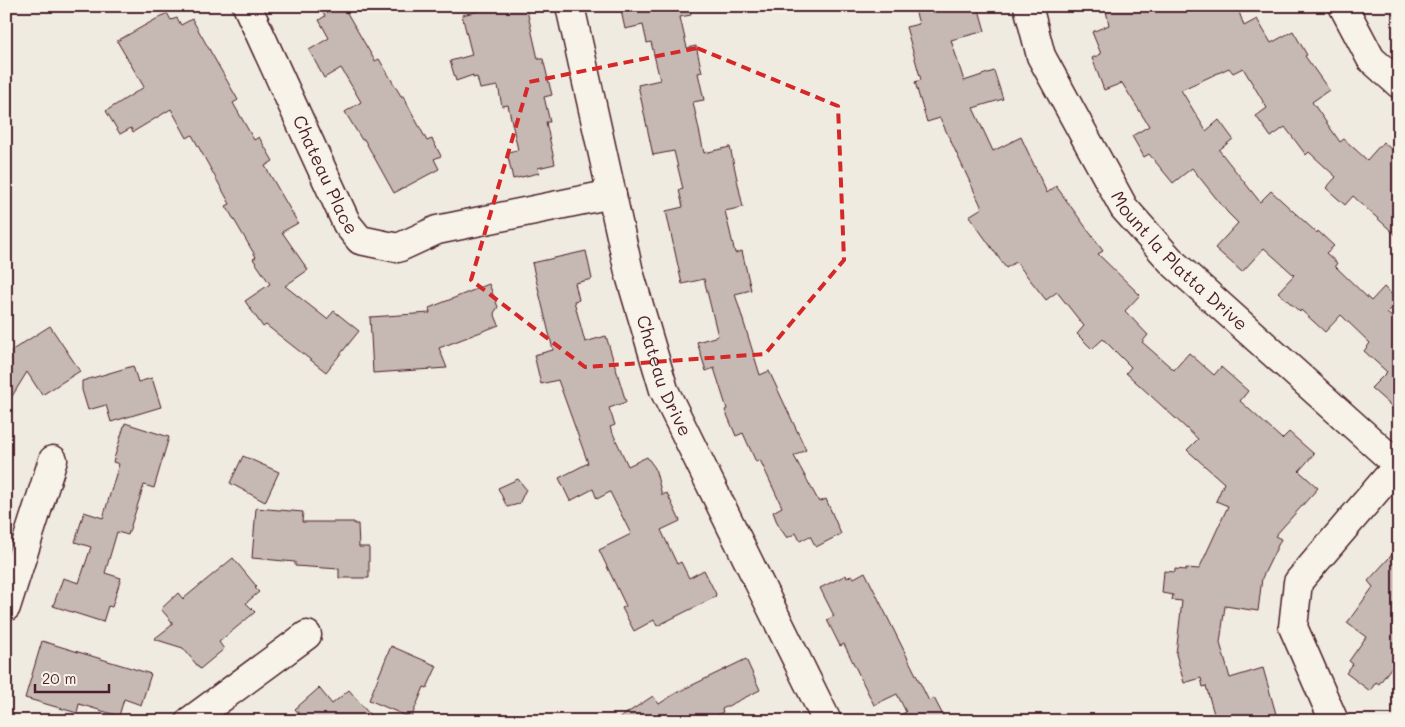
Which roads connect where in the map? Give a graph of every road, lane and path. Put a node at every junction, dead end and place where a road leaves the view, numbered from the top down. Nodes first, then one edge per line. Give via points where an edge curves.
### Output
1 (247, 6) edge
2 (570, 6) edge
3 (1028, 6) edge
4 (1343, 6) edge
5 (1399, 84) edge
6 (612, 194) junction
7 (53, 460) dead end
8 (1398, 466) edge
9 (6, 606) edge
10 (307, 635) dead end
11 (826, 720) edge
12 (190, 721) edge
13 (1334, 721) edge

1 - 6 street, Chateau Place via 347,224 360,240 398,248 437,230
2 - 6 street, Chateau Drive
3 - 8 street, Mount la Platta Drive via 1041,56 1124,208 1173,263
4 - 5 street via 1371,59
6 - 11 street, Chateau Drive via 629,272 664,390
7 - 9 street
8 - 13 street via 1298,582 1293,628
10 - 12 street

